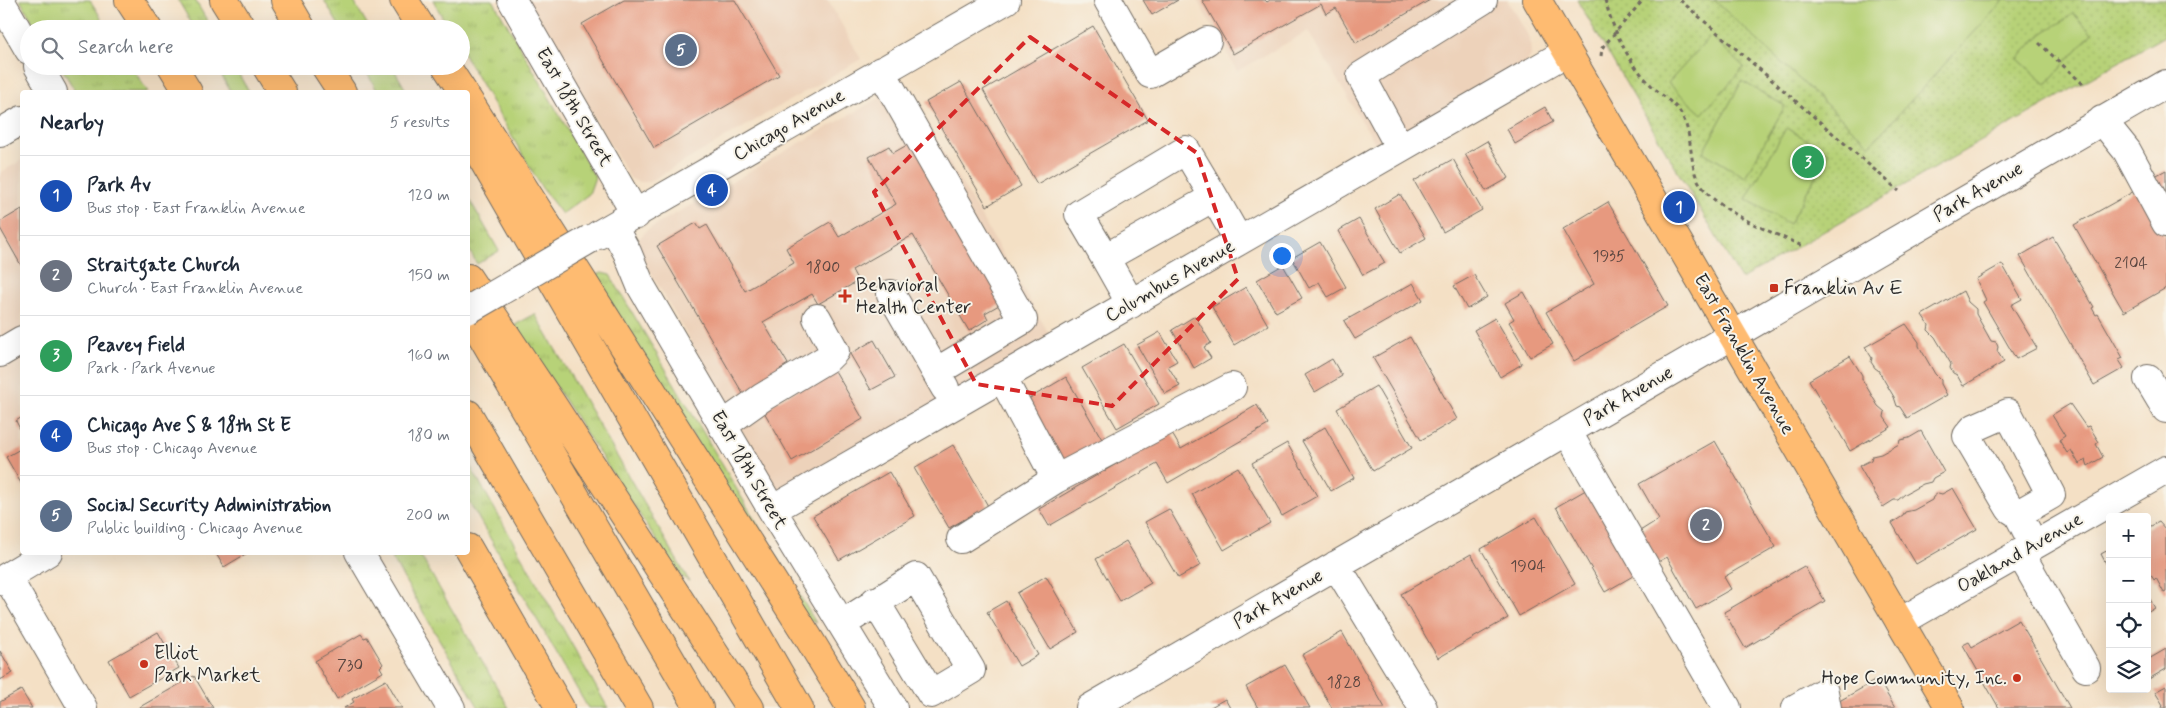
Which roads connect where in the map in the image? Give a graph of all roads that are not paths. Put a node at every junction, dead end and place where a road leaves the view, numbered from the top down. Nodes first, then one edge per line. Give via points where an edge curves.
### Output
1 (0, 0) edge
2 (129, 0) edge
3 (149, 0) edge
4 (224, 0) edge
5 (236, 0) edge
6 (285, 0) edge
7 (391, 0) edge
8 (404, 0) edge
9 (512, 0) edge
10 (1006, 0) edge
11 (1108, 0) edge
12 (1483, 0) edge
13 (1537, 0) edge
14 (142, 20) edge
15 (161, 20) edge
16 (236, 20) edge
17 (246, 20) edge
18 (297, 20) edge
19 (402, 20) edge
20 (416, 20) edge
21 (20, 34) edge
22 (1207, 41) dead end
23 (1568, 52) junction
24 (881, 72) junction
25 (44, 75) edge
26 (178, 75) edge
27 (193, 75) edge
28 (272, 75) edge
29 (276, 75) edge
30 (330, 75) edge
31 (434, 75) edge
32 (452, 75) edge
33 (2166, 84) edge
34 (53, 90) edge
35 (187, 90) edge
36 (202, 90) edge
37 (283, 90) edge
38 (283, 90) edge
39 (340, 90) edge
40 (443, 90) edge
41 (461, 90) edge
42 (470, 103) edge
43 (2102, 120) junction
44 (20, 121) edge
45 (0, 133) edge
46 (470, 137) edge
47 (1400, 148) junction
48 (1214, 197) junction
49 (2166, 223) edge
50 (613, 227) junction
51 (1239, 241) junction
52 (1105, 258) junction
53 (470, 281) edge
54 (891, 294) dead end
55 (1131, 304) junction
56 (470, 310) edge
57 (470, 314) edge
58 (817, 318) dead end
59 (1732, 334) junction
60 (20, 341) edge
61 (0, 353) edge
62 (936, 372) junction
63 (1002, 378) junction
64 (2148, 379) dead end
65 (1232, 387) dead end
66 (955, 405) junction
67 (2166, 410) edge
68 (470, 417) edge
69 (722, 426) junction
70 (1567, 431) junction
71 (2166, 470) edge
72 (1056, 479) junction
73 (772, 510) junction
74 (2018, 514) dead end
75 (961, 539) dead end
76 (2027, 549) junction
77 (470, 551) edge
78 (43, 555) edge
79 (361, 555) edge
80 (1336, 565) junction
81 (4, 579) edge
82 (875, 601) dead end
83 (1900, 622) junction
84 (842, 624) junction
85 (2086, 668) dead end
86 (83, 708) edge
87 (451, 708) edge
88 (560, 708) edge
89 (639, 708) edge
90 (699, 708) edge
91 (750, 708) edge
92 (799, 708) edge
93 (851, 708) edge
94 (893, 708) edge
95 (1090, 708) edge
96 (1423, 708) edge
97 (1727, 708) edge
98 (1796, 708) edge
99 (1826, 708) edge
100 (1950, 708) edge

1 - 21 street
2 - 14 main road
3 - 15 main road
4 - 16 main road
5 - 17 main road
6 - 18 main road
7 - 19 main road
8 - 20 main road
9 - 50 street, East 18th Street
10 - 24 street, Chicago Avenue
11 - 22 street via 1150,74
12 - 47 street via 1361,76
13 - 23 main road, East Franklin Avenue
23 - 47 street, Columbus Avenue
23 - 59 main road, East Franklin Avenue
24 - 50 street, Chicago Avenue
24 - 62 street via 1023,320
25 - 34 street
26 - 35 main road
27 - 36 main road
28 - 37 main road
29 - 38 main road
30 - 39 main road
31 - 40 main road
32 - 41 main road
33 - 43 street, Park Avenue
42 - 93 main road
43 - 49 street via 2127,151
43 - 59 street, Park Avenue
44 - 45 street
46 - 92 main road
47 - 51 street, Columbus Avenue
48 - 51 street
48 - 52 street
48 - 52 street via 1186,150 1079,214
50 - 56 street, Chicago Avenue, bridge
50 - 69 street, East 18th Street via 641,286
51 - 55 street, Columbus Avenue
52 - 55 street
53 - 91 main road
54 - 62 street
55 - 63 street, Columbus Avenue
57 - 90 main road
58 - 69 street via 835,351
59 - 70 street, Park Avenue
59 - 83 main road, East Franklin Avenue
60 - 61 street
62 - 66 street
63 - 66 street, Columbus Avenue
63 - 72 street
64 - 67 street
65 - 72 street
66 - 73 street, Columbus Avenue
68 - 89 main road
69 - 73 street, East 18th Street
70 - 80 street, Park Avenue
70 - 97 street
71 - 76 street, Oakland Avenue
72 - 75 street
73 - 84 street, East 18th Street
74 - 76 street
76 - 83 street, Oakland Avenue
76 - 85 street
77 - 88 main road
78 - 81 street
79 - 87 street
80 - 95 street, Park Avenue
80 - 96 street
81 - 86 street
82 - 84 street
83 - 100 main road, East Franklin Avenue
84 - 94 street, East 18th Street
98 - 99 street via 1824,692

